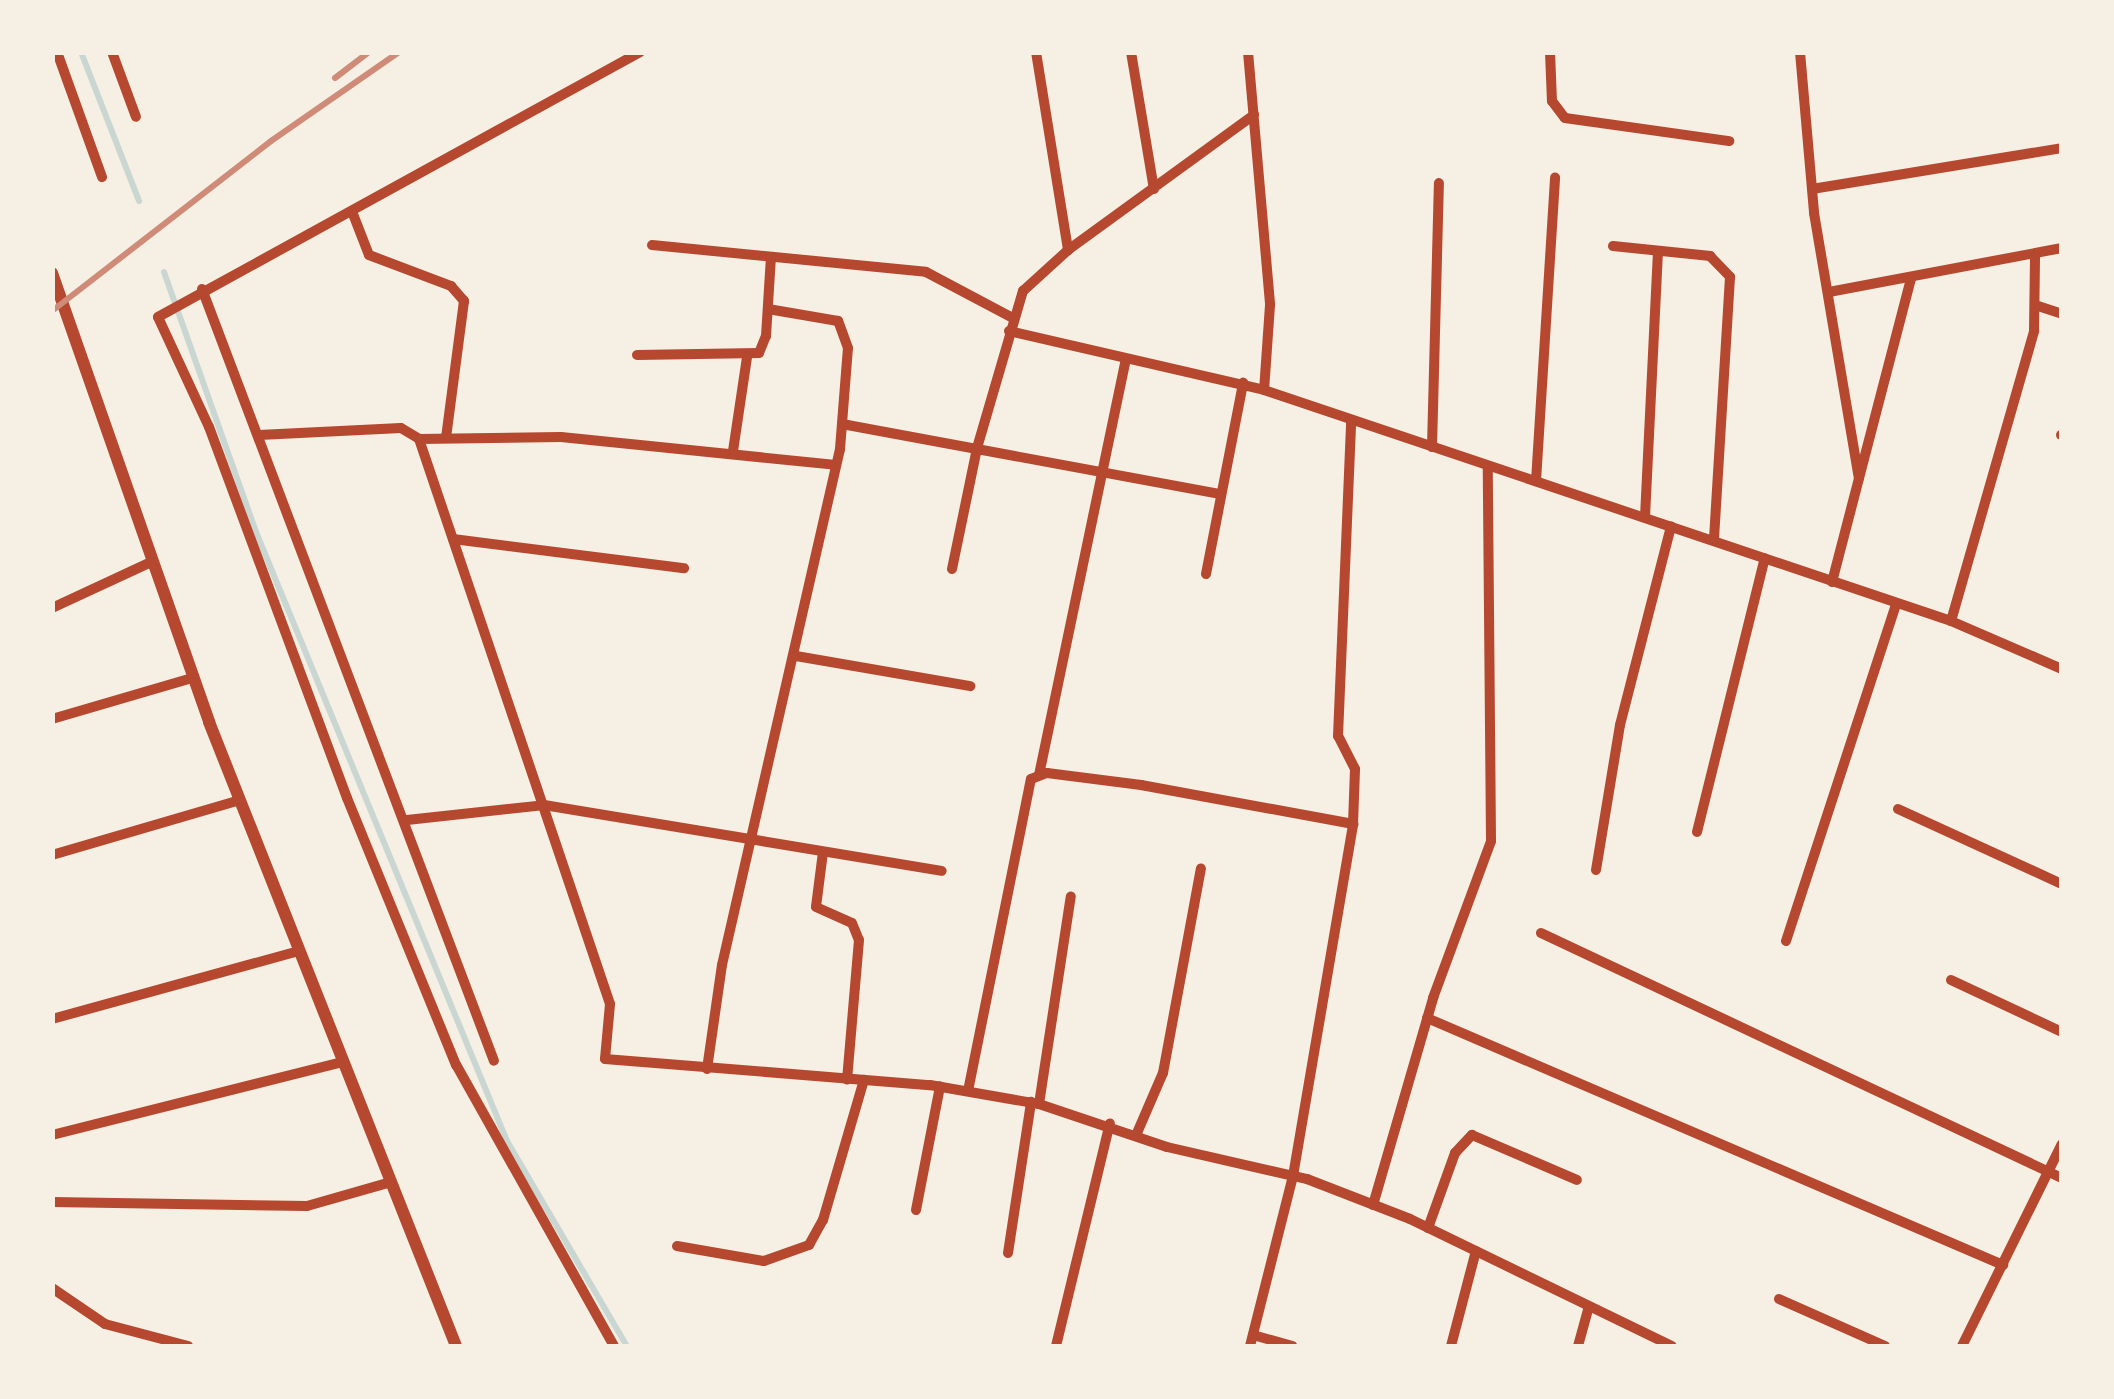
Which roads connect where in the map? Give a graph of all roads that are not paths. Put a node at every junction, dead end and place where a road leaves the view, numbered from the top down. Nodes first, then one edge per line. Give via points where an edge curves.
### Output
1 (57, 52) edge
2 (112, 52) edge
3 (640, 52) edge
4 (1036, 52) edge
5 (1131, 52) edge
6 (1248, 52) edge
7 (1550, 52) edge
8 (1800, 52) edge
9 (1254, 115) junction
10 (136, 117) dead end
11 (1728, 141) dead end
12 (2062, 148) edge
13 (102, 177) dead end
14 (1554, 178) dead end
15 (1439, 183) dead end
16 (1154, 188) junction
17 (1812, 189) junction
18 (353, 214) junction
19 (652, 245) dead end
20 (1613, 246) dead end
21 (2062, 248) edge
22 (1068, 250) junction
23 (1658, 250) junction
24 (2035, 254) junction
25 (771, 256) junction
26 (52, 272) edge
27 (1911, 279) junction
28 (196, 292) junction
29 (1829, 292) junction
30 (2038, 306) junction
31 (768, 309) junction
32 (2062, 314) edge
33 (1013, 318) junction
34 (1009, 331) junction
35 (637, 355) dead end
36 (747, 356) junction
37 (1126, 360) junction
38 (1243, 383) junction
39 (1264, 390) junction
40 (1351, 420) junction
41 (842, 424) junction
42 (259, 435) junction
43 (446, 438) junction
44 (418, 440) junction
45 (1432, 447) junction
46 (977, 448) junction
47 (733, 451) junction
48 (836, 465) junction
49 (1488, 466) junction
50 (1104, 474) junction
51 (1859, 478) junction
52 (1536, 481) junction
53 (1221, 494) junction
54 (1645, 517) junction
55 (1670, 526) junction
56 (453, 539) junction
57 (1714, 541) junction
58 (1766, 558) junction
59 (151, 562) junction
60 (684, 568) dead end
61 (952, 569) dead end
62 (1206, 574) dead end
63 (1832, 582) junction
64 (1896, 604) junction
65 (52, 608) edge
66 (1951, 621) junction
67 (796, 656) junction
68 (2062, 669) edge
69 (192, 678) junction
70 (970, 686) dead end
71 (52, 719) edge
72 (1039, 775) junction
73 (240, 800) junction
74 (544, 805) junction
75 (1898, 809) dead end
76 (407, 820) junction
77 (1353, 824) junction
78 (1697, 832) dead end
79 (752, 840) junction
80 (823, 852) junction
81 (52, 855) edge
82 (1202, 868) dead end
83 (1596, 870) dead end
84 (942, 871) dead end
85 (2062, 884) edge
86 (1071, 896) dead end
87 (1541, 933) dead end
88 (1786, 941) dead end
89 (299, 951) junction
90 (1951, 980) dead end
91 (1428, 1018) junction
92 (52, 1019) edge
93 (2062, 1032) edge
94 (494, 1061) dead end
95 (342, 1062) junction
96 (707, 1068) junction
97 (847, 1079) junction
98 (864, 1080) junction
99 (940, 1086) junction
100 (968, 1091) junction
101 (1035, 1103) junction
102 (1110, 1122) junction
103 (1137, 1134) junction
104 (52, 1136) edge
105 (2062, 1144) edge
106 (2048, 1173) junction
107 (1293, 1176) junction
108 (2062, 1178) edge
109 (1577, 1180) dead end
110 (391, 1182) junction
111 (52, 1202) edge
112 (1373, 1204) junction
113 (916, 1210) dead end
114 (1428, 1228) junction
115 (676, 1246) dead end
116 (1476, 1251) junction
117 (1008, 1253) dead end
118 (2002, 1265) junction
119 (52, 1288) edge
120 (1779, 1299) dead end
121 (1589, 1306) junction
122 (1252, 1341) edge
123 (188, 1346) edge
124 (456, 1346) edge
125 (614, 1346) edge
126 (1056, 1346) edge
127 (1292, 1346) edge
128 (1451, 1346) edge
129 (1578, 1346) edge
130 (1672, 1346) edge
131 (1885, 1346) edge
132 (1962, 1346) edge

1 - 13 street
2 - 10 street
3 - 18 street
4 - 22 street
5 - 16 street
6 - 9 street
7 - 11 street via 1552,102 1565,118
8 - 17 street
9 - 16 street
9 - 39 street via 1270,305
12 - 17 street
14 - 52 street
15 - 45 street
16 - 22 street
17 - 29 street
18 - 28 street
18 - 43 street via 369,255 452,286 464,301
19 - 25 street
20 - 23 street
21 - 24 street
22 - 33 street via 1022,291
23 - 54 street
23 - 57 street via 1710,256 1730,276
24 - 27 street
24 - 30 street
25 - 31 street
25 - 33 street via 926,272
26 - 59 street
27 - 29 street
27 - 51 street
28 - 42 street
28 - 125 street via 164,311 159,322 209,426 347,798 456,1065
29 - 51 street
30 - 32 street
30 - 66 street
31 - 36 street via 764,347
31 - 41 street via 844,325
33 - 34 street
34 - 37 street
34 - 46 street
35 - 36 street
36 - 47 street
37 - 38 street
37 - 50 street
38 - 39 street
38 - 53 street
39 - 40 street
40 - 45 street
40 - 77 street via 1338,736 1355,769
41 - 46 street
41 - 48 street
42 - 44 street via 401,428
42 - 76 street
43 - 44 street
43 - 47 street via 562,437
44 - 56 street
45 - 49 street
46 - 50 street
46 - 61 street
47 - 48 street
48 - 67 street
49 - 52 street
49 - 91 street via 1491,841
50 - 53 street
50 - 72 street
51 - 63 street
52 - 54 street
53 - 62 street
54 - 55 street
55 - 57 street
55 - 83 street via 1620,724
56 - 60 street
56 - 74 street
57 - 58 street
58 - 63 street
58 - 78 street
59 - 65 street
59 - 69 street
63 - 64 street
64 - 66 street
64 - 88 street
66 - 68 street
67 - 70 street
67 - 79 street
69 - 71 street
69 - 73 street
72 - 77 street via 1142,785
72 - 100 street via 1023,796
73 - 81 street
73 - 89 street
74 - 76 street
74 - 79 street
74 - 96 street via 610,1004 605,1059
75 - 85 street
76 - 94 street
77 - 107 street
79 - 80 street
79 - 96 street via 722,965
80 - 84 street
80 - 97 street via 816,907 852,923 859,940
82 - 103 street via 1166,1062
86 - 101 street
87 - 106 street
89 - 92 street
89 - 95 street
90 - 93 street
91 - 112 street
91 - 118 street
95 - 104 street
95 - 110 street
96 - 97 street
97 - 98 street
98 - 99 street
98 - 115 street via 823,1220 809,1245 764,1261
99 - 100 street
99 - 113 street
100 - 101 street
101 - 102 street
101 - 117 street
102 - 103 street
102 - 126 street
103 - 107 street
105 - 106 street
106 - 108 street
106 - 118 street
107 - 112 street
107 - 122 street
109 - 114 street via 1472,1134 1455,1153
110 - 111 street via 307,1206
110 - 124 street
112 - 114 street
114 - 116 street
116 - 121 street
116 - 128 street
118 - 132 street
119 - 123 street via 104,1324
120 - 131 street
121 - 129 street
121 - 130 street
122 - 127 street

